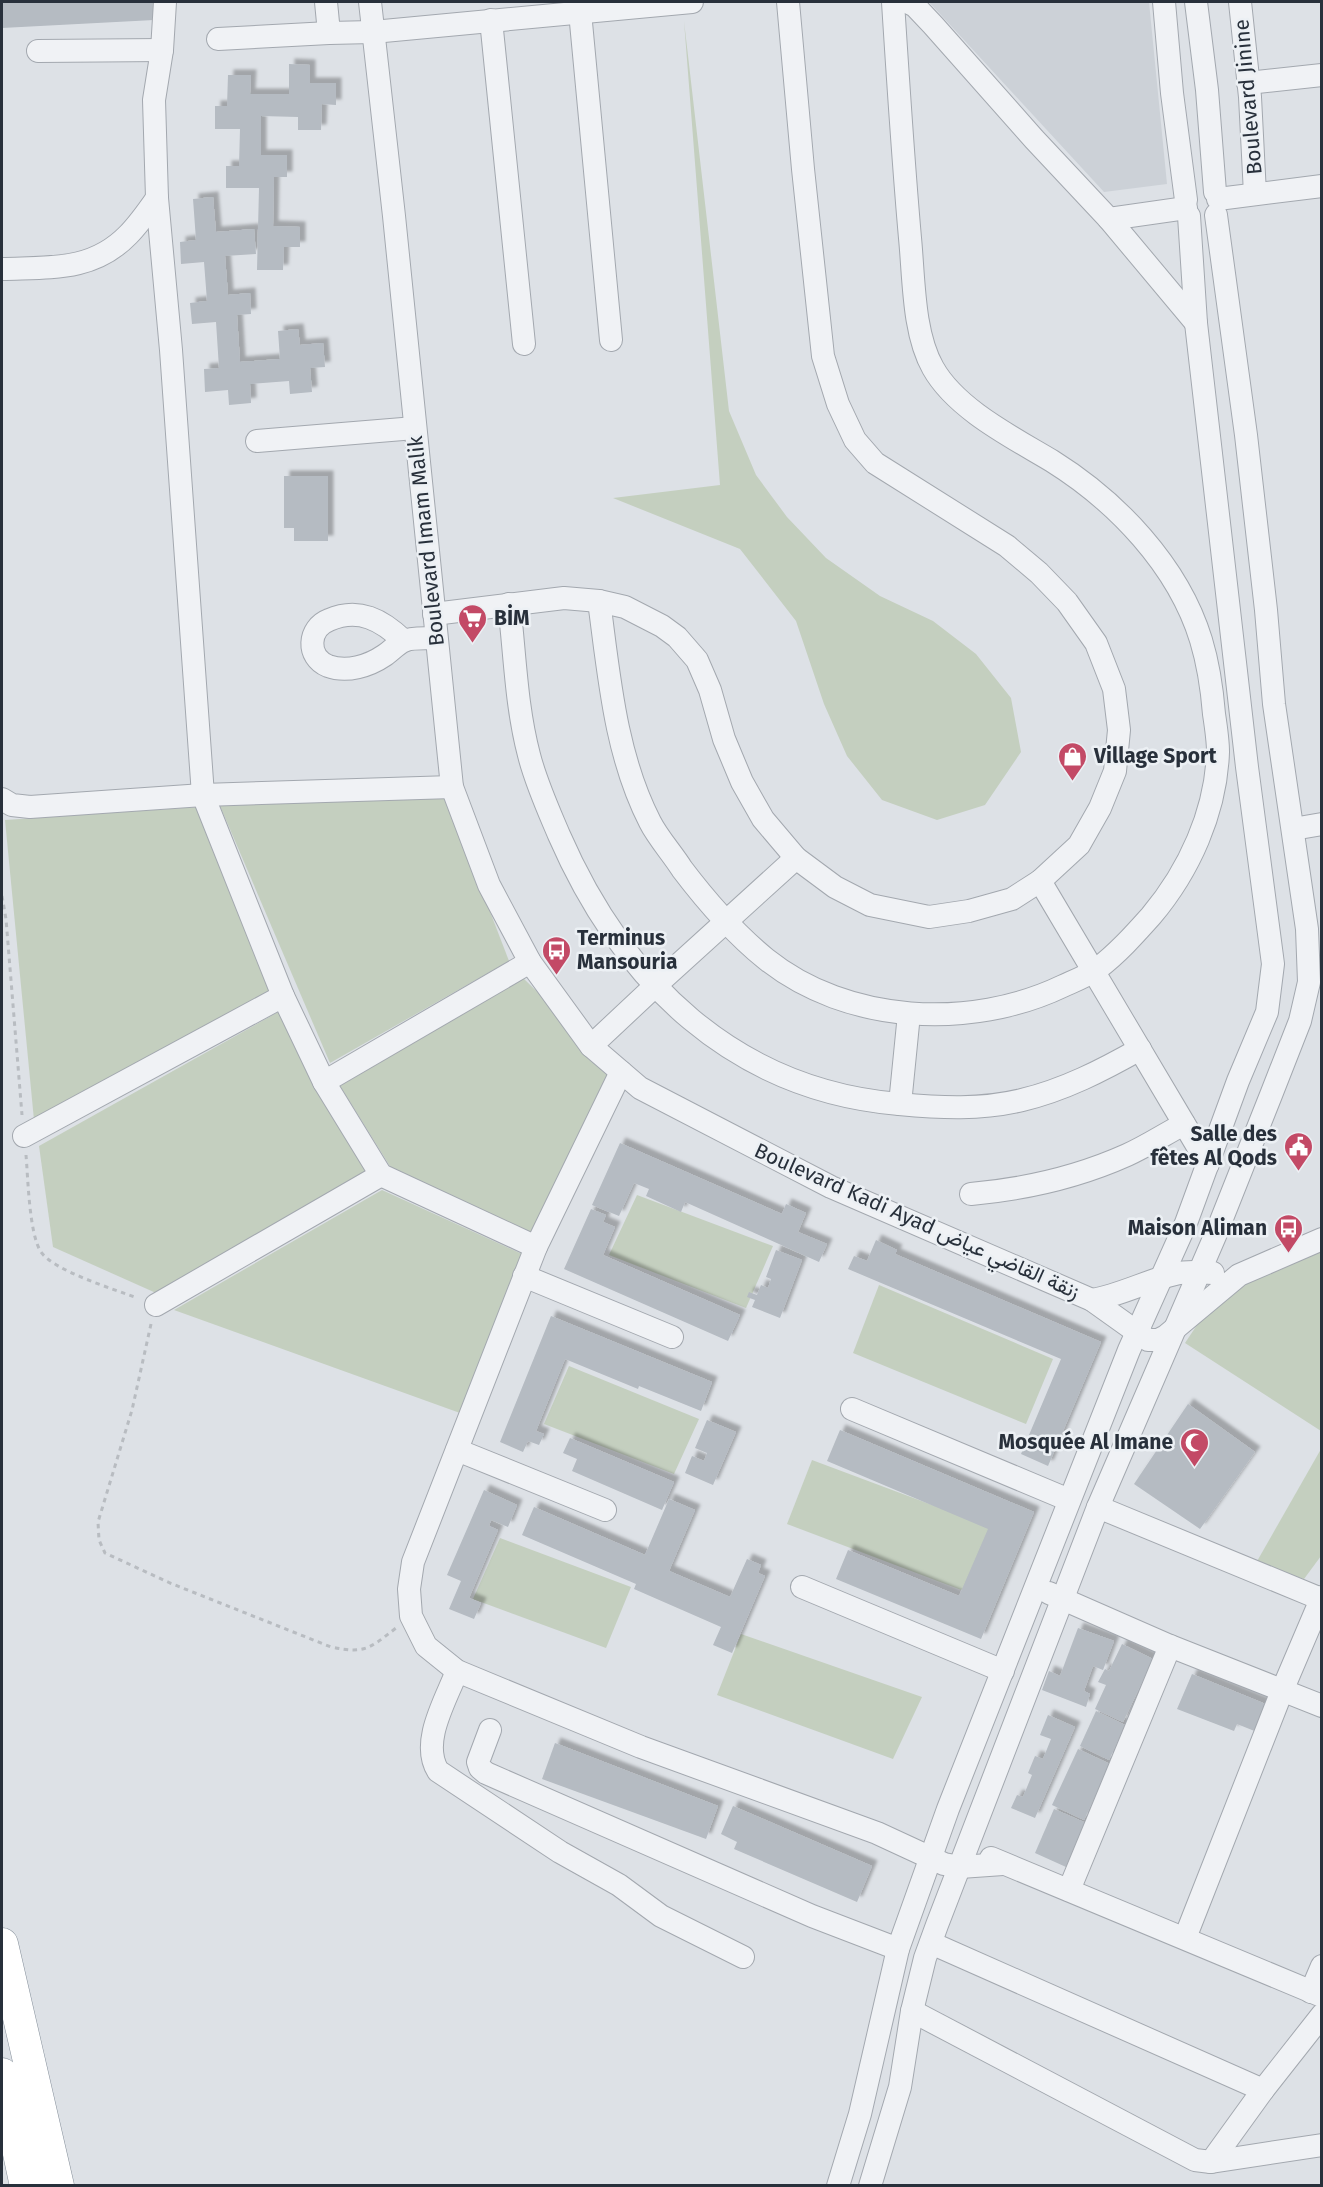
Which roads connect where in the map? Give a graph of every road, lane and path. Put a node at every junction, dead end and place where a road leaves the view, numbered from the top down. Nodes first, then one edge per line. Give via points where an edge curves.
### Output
1 (165, 2) edge
2 (326, 2) edge
3 (370, 2) edge
4 (692, 2) edge
5 (788, 2) edge
6 (893, 2) edge
7 (907, 2) edge
8 (1164, 2) edge
9 (1196, 2) edge
10 (1240, 2) edge
11 (663, 3) edge
12 (580, 12) junction
13 (491, 20) junction
14 (373, 32) junction
15 (328, 33) junction
16 (218, 39) dead end
17 (162, 50) junction
18 (38, 51) dead end
19 (1322, 75) edge
20 (1248, 83) junction
21 (1322, 186) edge
22 (1255, 194) junction
23 (157, 198) junction
24 (1216, 202) junction
25 (1187, 208) junction
26 (1109, 219) junction
27 (2, 269) edge
28 (1196, 323) junction
29 (611, 340) dead end
30 (524, 344) dead end
31 (415, 428) junction
32 (257, 441) dead end
33 (599, 601) junction
34 (509, 604) junction
35 (434, 614) junction
36 (436, 638) junction
37 (404, 641) dead end
38 (453, 787) junction
39 (203, 795) junction
40 (2, 799) edge
41 (1322, 824) edge
42 (1293, 829) junction
43 (796, 858) junction
44 (1040, 881) junction
45 (2, 896) edge
46 (725, 922) junction
47 (530, 962) junction
48 (1094, 971) junction
49 (655, 986) junction
50 (283, 996) junction
51 (909, 1014) junction
52 (591, 1046) junction
53 (1140, 1049) junction
54 (621, 1072) junction
55 (324, 1082) junction
56 (900, 1104) junction
57 (1184, 1124) junction
58 (24, 1136) junction
59 (1208, 1164) junction
60 (381, 1175) junction
61 (971, 1194) dead end
62 (1322, 1239) edge
63 (536, 1247) junction
64 (1199, 1272) junction
65 (1239, 1275) junction
66 (524, 1276) junction
67 (1161, 1279) junction
68 (1092, 1300) junction
69 (156, 1305) junction
70 (1175, 1328) junction
71 (1137, 1331) junction
72 (672, 1337) dead end
73 (852, 1408) dead end
74 (457, 1450) junction
75 (1069, 1500) junction
76 (1098, 1507) junction
77 (605, 1510) dead end
78 (802, 1587) dead end
79 (1035, 1587) junction
80 (1321, 1598) edge
81 (1063, 1599) junction
82 (411, 1616) junction
83 (1170, 1646) junction
84 (457, 1671) junction
85 (1002, 1671) junction
86 (1282, 1691) junction
87 (1322, 1706) edge
88 (490, 1730) dead end
89 (969, 1845) junction
90 (935, 1848) junction
91 (1003, 1864) junction
92 (960, 1867) junction
93 (1069, 1890) junction
94 (1185, 1938) junction
95 (931, 1943) junction
96 (2, 1944) edge
97 (898, 1949) junction
98 (742, 1957) dead end
99 (1322, 1966) edge
100 (1316, 1994) edge
101 (912, 2011) junction
102 (1322, 2015) edge
103 (2, 2074) edge
104 (1263, 2090) junction
105 (48, 2140) junction
106 (1322, 2145) edge
107 (1211, 2162) junction
108 (26, 2186) edge
109 (58, 2186) edge
110 (69, 2186) edge
111 (838, 2186) edge
112 (870, 2186) edge

1 - 17 street
2 - 15 street
3 - 14 street, Boulevard Imam Malik
4 - 11 street
5 - 44 street via 824,356 838,404 855,440 876,463 1007,546 1039,573 1067,602 1096,643 1114,689 1119,730 1115,771 1079,845
6 - 48 street via 915,292 921,338 931,365 945,386 968,408 1102,496 1158,556 1201,639 1218,750 1215,784 1202,830 1183,872 1163,901 1128,942
7 - 26 street via 933,25
8 - 25 street
9 - 24 street
10 - 20 street, Boulevard Jinine
11 - 12 street
12 - 13 street
12 - 29 street
13 - 14 street
13 - 30 street
14 - 15 street
14 - 31 street, Boulevard Imam Malik
15 - 16 street
17 - 18 street
17 - 23 street via 154,100
19 - 20 street
20 - 22 street, Boulevard Jinine
21 - 22 street
22 - 24 street
23 - 27 street via 128,236 106,253 86,262 55,267
23 - 39 street
24 - 25 street via 1208,221 1198,221
24 - 42 street via 1246,435 1274,704
25 - 26 street
25 - 28 street
26 - 28 street
28 - 59 street via 1246,767 1273,964 1267,1012
31 - 32 street
31 - 35 street, Boulevard Imam Malik
33 - 34 street via 564,598
33 - 43 street via 625,607 662,626 697,660 742,782 763,819
33 - 46 street via 613,705 639,797 651,826
34 - 35 street
34 - 49 street via 523,726 546,803 573,866 600,914
35 - 36 street, Boulevard Imam Malik
36 - 37 street
36 - 38 street, Boulevard Imam Malik
38 - 39 street
38 - 47 street, Boulevard Imam Malik via 489,885
39 - 40 street via 30,807 12,805
39 - 50 street
41 - 42 street
42 - 64 street via 1307,929 1309,982 1300,1021
43 - 44 street via 835,887 870,905 929,917 1012,899
43 - 46 street
44 - 48 street
45 - 58 path
46 - 49 street
46 - 51 street via 768,961 804,984 873,1009
47 - 52 street, Boulevard Imam Malik
47 - 55 street
48 - 51 street via 1047,994 1012,1005 976,1012
48 - 53 street
49 - 52 street
49 - 56 street via 697,1026 787,1078 850,1097
50 - 55 street
50 - 58 street
51 - 56 street
52 - 54 street, Boulevard Kadi Ayad زنقة القاضي عياض
53 - 56 street via 1092,1075 1023,1100 980,1107
53 - 57 street
54 - 63 street
54 - 68 street, Boulevard Kadi Ayad زنقة القاضي عياض via 640,1088 831,1187
55 - 60 street
57 - 59 street
57 - 61 street via 1128,1155 1070,1176 1025,1188
58 - 69 path via 31,1212 40,1251 56,1265
59 - 67 street
60 - 63 street
60 - 69 street
62 - 65 street
63 - 66 street
64 - 65 street
64 - 67 street
64 - 70 street
65 - 70 street
66 - 72 street
66 - 74 street
67 - 68 street
67 - 71 street
68 - 71 street, Boulevard Kadi Ayad زنقة القاضي عياض
69 - 82 path via 132,1410 98,1522 105,1553 331,1647 351,1651 371,1648
70 - 71 street via 1152,1341
70 - 76 street
71 - 75 street
73 - 75 street
74 - 77 street
74 - 82 street via 413,1562
75 - 79 street
76 - 80 street
76 - 81 street
78 - 85 street
79 - 81 street
79 - 85 street
80 - 86 street
81 - 83 street
81 - 89 street
82 - 84 street via 426,1646
83 - 86 street
83 - 93 street
84 - 90 street via 641,1747 877,1833
84 - 98 street via 431,1737 432,1762 438,1771 560,1852 619,1885 661,1916
85 - 90 street
86 - 87 street
86 - 94 street
88 - 97 street via 478,1762 486,1773 812,1916
89 - 90 street via 952,1838
89 - 91 street
89 - 92 street
90 - 92 street via 952,1866
90 - 97 street
91 - 92 street
91 - 93 street
92 - 95 street
93 - 94 street
94 - 100 street
95 - 101 street
95 - 104 street
96 - 105 highway
97 - 111 street via 860,2114
99 - 100 street
101 - 107 street via 1195,2160
101 - 112 street via 900,2087
102 - 104 street
103 - 108 highway
104 - 107 street
105 - 109 highway
105 - 110 highway
106 - 107 street

